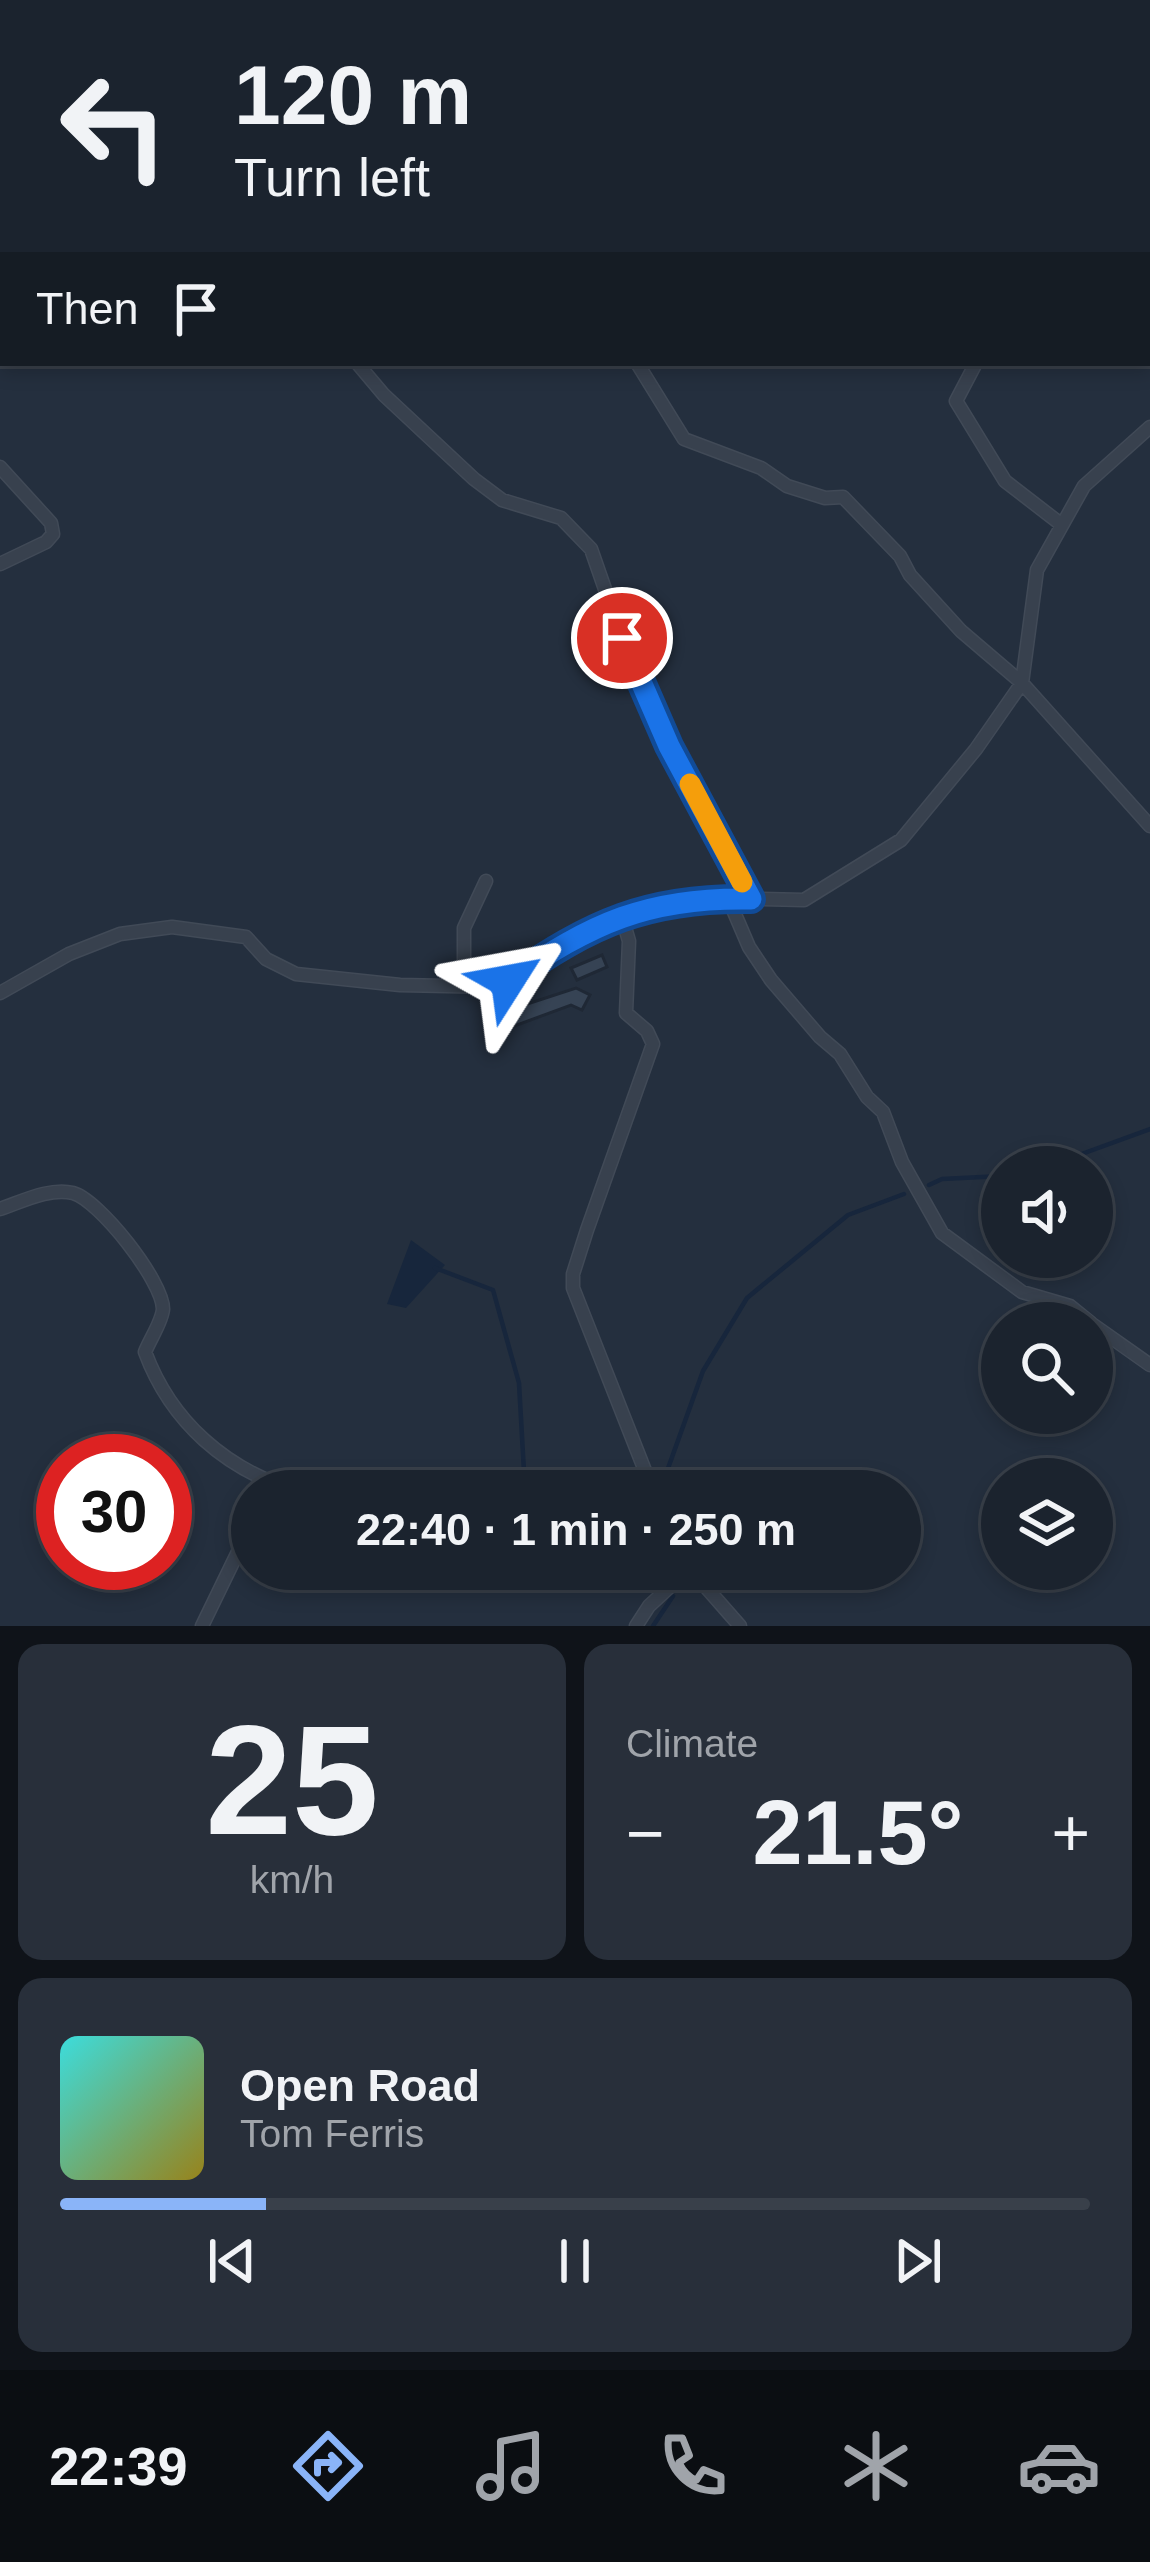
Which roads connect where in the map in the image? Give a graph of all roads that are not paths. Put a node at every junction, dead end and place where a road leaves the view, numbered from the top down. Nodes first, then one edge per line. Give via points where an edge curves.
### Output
1 (360, 366) edge
2 (640, 366) edge
3 (974, 366) edge
4 (1150, 427) edge
5 (0, 467) edge
6 (1062, 525) junction
7 (0, 564) edge
8 (1022, 683) junction
9 (1150, 826) edge
10 (486, 880) dead end
11 (728, 898) junction
12 (751, 899) junction
13 (622, 916) junction
14 (464, 984) junction
15 (0, 993) edge
16 (0, 1209) edge
17 (1056, 1302) edge
18 (1113, 1339) edge
19 (1150, 1365) edge
20 (240, 1470) edge
21 (644, 1470) edge
22 (231, 1566) edge
23 (667, 1590) edge
24 (708, 1590) edge
25 (202, 1626) edge
26 (636, 1626) edge
27 (740, 1626) edge

1 - 12 street via 474,479 502,500 561,518 591,549 669,746
2 - 8 street via 684,439 787,486 843,497 961,631
3 - 6 street via 956,400 1005,481
4 - 6 street via 1084,486
5 - 7 street via 53,534
6 - 8 street via 1037,570
8 - 9 street
8 - 12 street via 901,840 804,900
10 - 14 street via 464,928
11 - 12 street
11 - 13 street
11 - 17 street via 771,980 883,1112 942,1233 1022,1292
13 - 14 street via 508,981
13 - 21 street via 626,1013 652,1044 573,1281
14 - 15 street via 296,974 246,937 172,927 102,940
16 - 20 street via 76,1193 104,1217 161,1299 146,1352 155,1378
18 - 19 street
22 - 25 street
23 - 26 street
24 - 27 street

